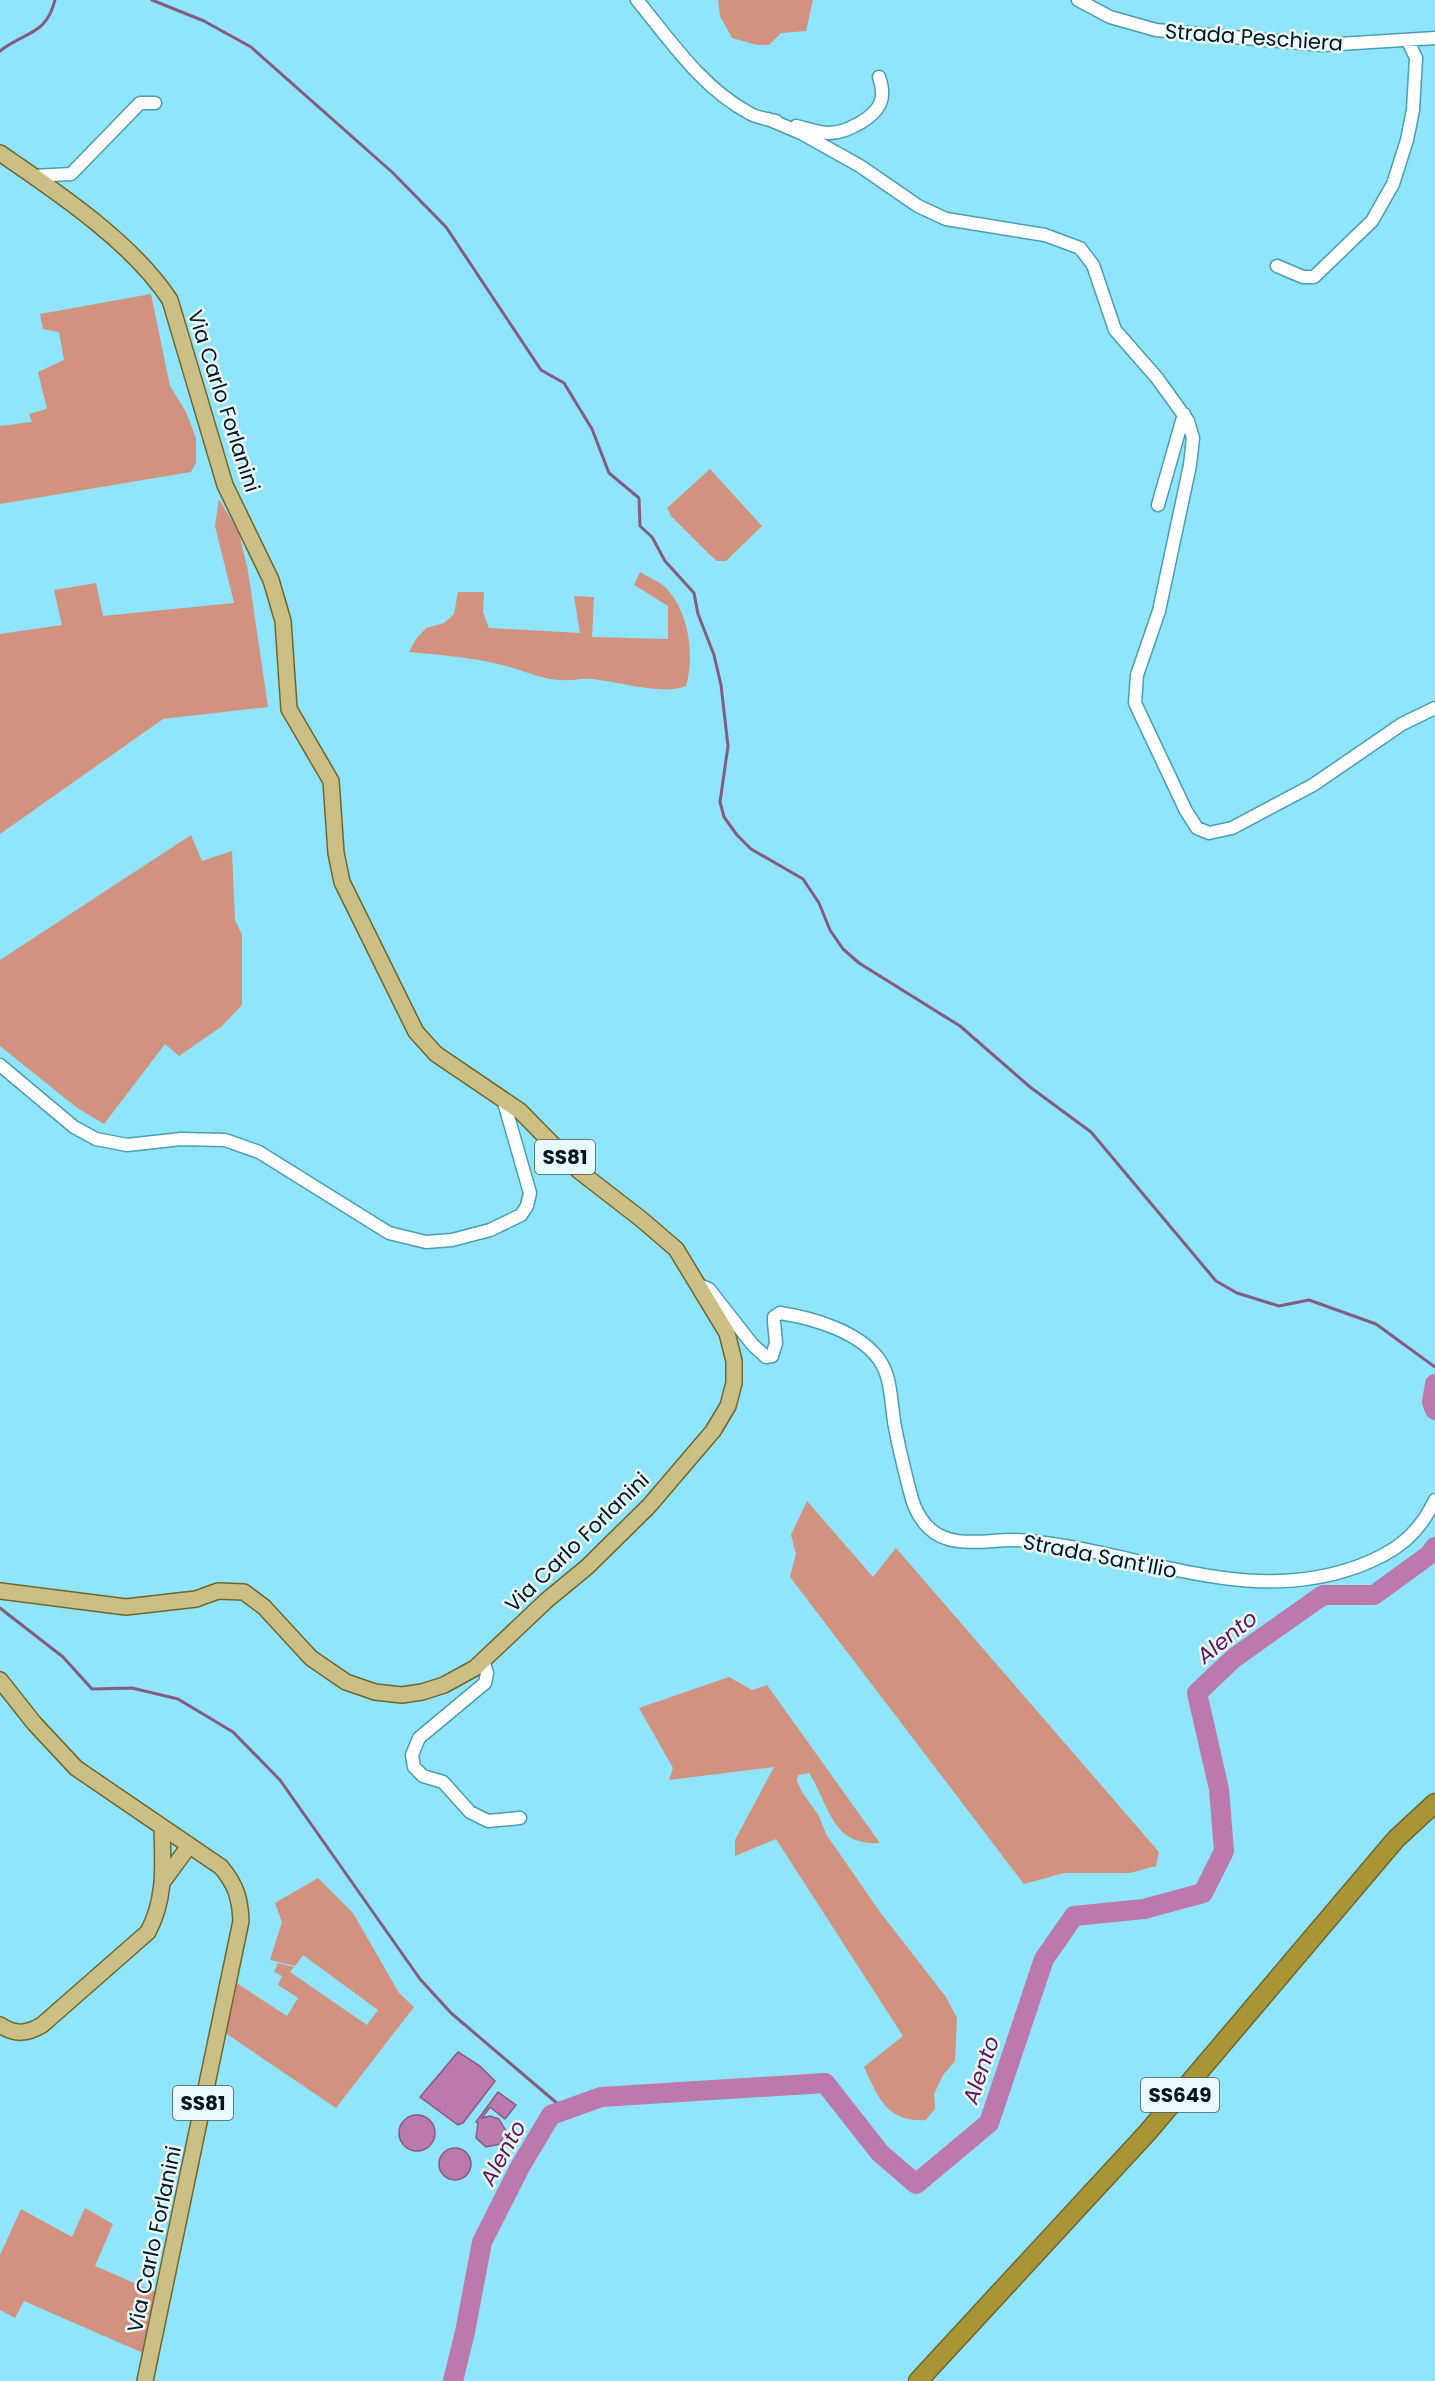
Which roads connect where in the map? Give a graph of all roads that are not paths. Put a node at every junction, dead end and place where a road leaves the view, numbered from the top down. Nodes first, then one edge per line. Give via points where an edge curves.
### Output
1 (637, 0) edge
2 (1078, 0) edge
3 (1435, 38) edge
4 (1408, 41) junction
5 (879, 77) dead end
6 (156, 103) dead end
7 (768, 119) junction
8 (0, 153) edge
9 (34, 176) junction
10 (1277, 266) dead end
11 (1184, 414) junction
12 (1158, 505) dead end
13 (1435, 708) edge
14 (0, 1065) edge
15 (503, 1099) junction
16 (699, 1285) junction
17 (1435, 1500) edge
18 (0, 1591) edge
19 (483, 1660) junction
20 (0, 1680) edge
21 (1435, 1803) edge
22 (520, 1818) dead end
23 (162, 1828) junction
24 (189, 1846) junction
25 (164, 1880) junction
26 (0, 2025) edge
27 (145, 2381) edge
28 (918, 2381) edge

1 - 7 street via 688,63 729,101 751,115
2 - 4 street, Strada Peschiera via 1110,17 1156,30 1323,45
3 - 4 street, Strada Peschiera
4 - 10 street via 1416,58 1413,110 1393,184 1372,220 1314,277 1303,277
5 - 7 street via 884,91 879,108 846,130 828,133
6 - 9 street via 140,103 71,174
7 - 11 street via 860,166 918,206 946,219 1044,235 1080,248 1093,265 1115,330
8 - 9 main road, Via Carlo Forlanini / SS81
9 - 15 main road, Via Carlo Forlanini / SS81 via 135,256 170,300 225,485 271,580 283,621 288,709 331,781 342,882 416,1032 436,1054
11 - 12 street
11 - 13 street via 1193,438 1190,465 1159,611 1137,675 1136,703 1197,828 1209,833 1232,828 1313,785 1402,724
14 - 15 street via 74,1127 96,1139 127,1145 182,1139 225,1140 259,1152 389,1233 426,1242 490,1230 521,1215 527,1206 530,1193
15 - 16 main road, Via Carlo Forlanini / SS81 via 579,1171 676,1249
16 - 17 street, Strada Sant'Ilio via 709,1289 766,1357 772,1356 775,1349 774,1317 780,1313 850,1335 870,1350 881,1362 887,1381 917,1516 941,1538 1054,1544 1227,1580 1295,1582 1333,1576 1380,1558 1413,1536
16 - 19 main road, Via Carlo Forlanini / SS81 via 724,1326 733,1354 734,1383 721,1419 649,1506
18 - 19 main road, Via Carlo Forlanini / SS81 via 126,1606 196,1599 218,1591 244,1592 264,1607 311,1658 346,1682 375,1692 422,1692 444,1685
19 - 22 street via 485,1683 419,1738 412,1755 414,1767 423,1776 443,1782 470,1812 488,1821
20 - 23 main road, Via Carlo Forlanini / SS81 via 76,1768
21 - 28 highway, SS649 via 1396,1839 1147,2133
23 - 24 main road, Via Carlo Forlanini / SS81
23 - 25 main road
24 - 25 main road
24 - 27 main road, Via Carlo Forlanini / SS81 via 221,1867 233,1881 240,1896 241,1921
25 - 26 main road via 158,1913 148,1932 127,1951 37,2028 17,2033

